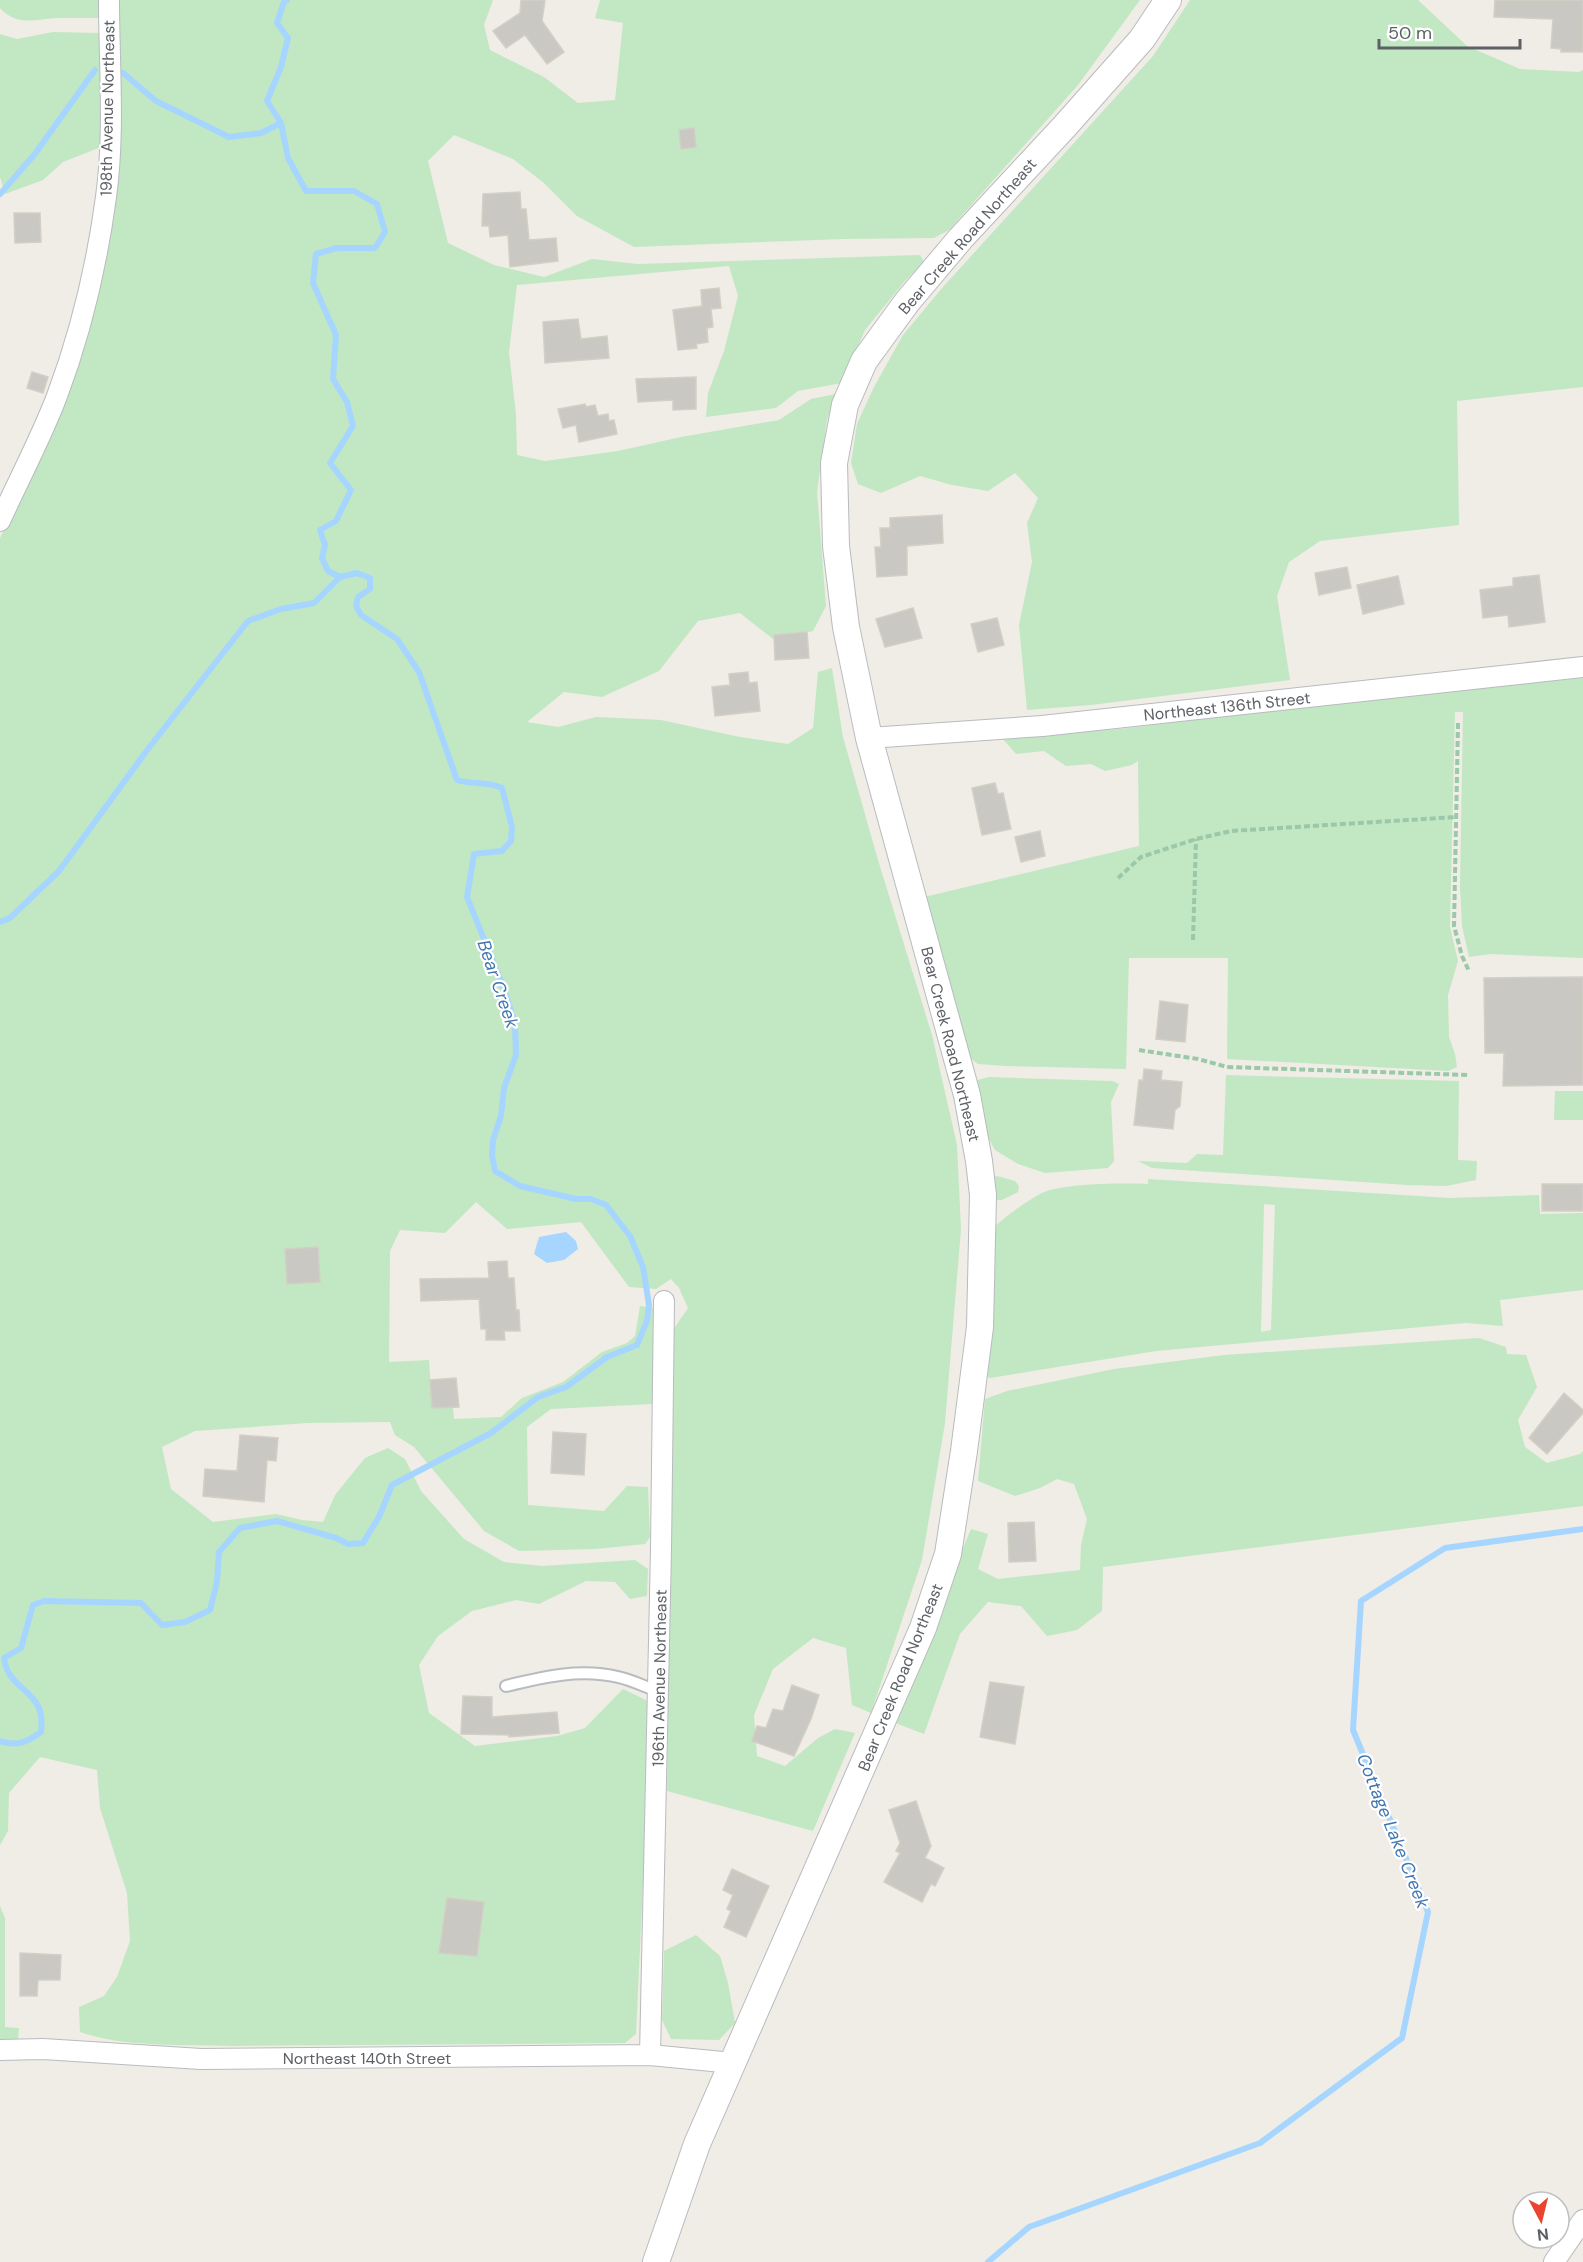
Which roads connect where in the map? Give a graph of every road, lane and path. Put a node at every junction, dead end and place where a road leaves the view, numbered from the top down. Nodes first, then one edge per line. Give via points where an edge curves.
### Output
1 (109, 0) edge
2 (1168, 0) edge
3 (0, 521) edge
4 (1583, 667) edge
5 (1458, 723) dead end
6 (870, 738) junction
7 (1456, 817) junction
8 (1196, 839) junction
9 (1118, 878) dead end
10 (1193, 940) dead end
11 (1469, 971) dead end
12 (1139, 1050) dead end
13 (1468, 1075) dead end
14 (664, 1300) dead end
15 (506, 1686) dead end
16 (658, 1691) junction
17 (0, 2050) edge
18 (650, 2055) junction
19 (733, 2063) junction
20 (1583, 2220) edge
21 (656, 2262) edge
22 (1554, 2262) edge

1 - 3 street, 198th Avenue Northeast via 107,195 94,262 80,328 56,397
2 - 6 street, Bear Creek Road Northeast via 1142,39 907,302 864,361 845,405 834,463 836,546 846,627
4 - 6 street, Northeast 136th Street via 1042,726
5 - 7 path
6 - 19 street, Bear Creek Road Northeast via 949,1022 971,1117 983,1195 980,1327 948,1554 923,1628
7 - 8 path via 1231,831
7 - 11 path via 1454,926
8 - 9 path via 1140,857
8 - 10 path
12 - 13 path via 1227,1067
14 - 16 street, 196th Avenue Northeast
15 - 16 lane via 572,1673 619,1677
16 - 18 street, 196th Avenue Northeast
17 - 18 street, Northeast 140th Street via 201,2059
18 - 19 street, Northeast 140th Street
19 - 21 street, Bear Creek Road Northeast via 698,2144
20 - 22 street

